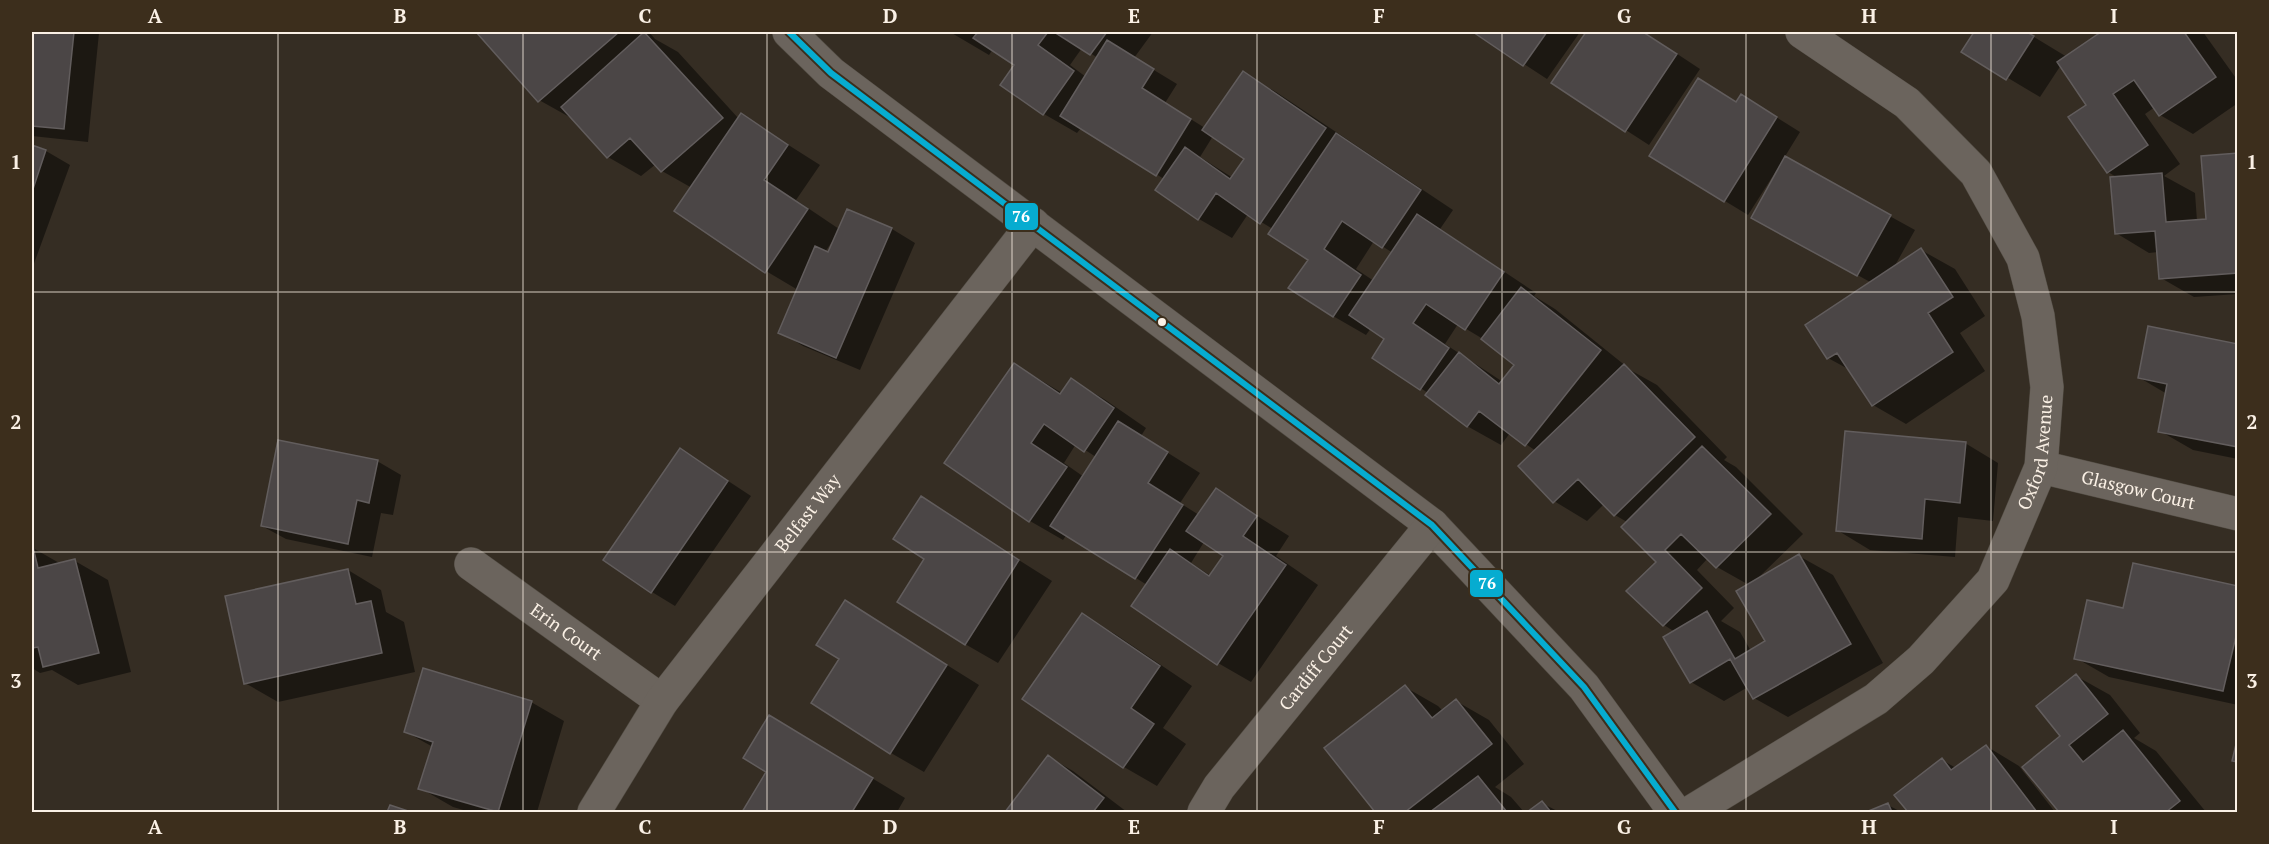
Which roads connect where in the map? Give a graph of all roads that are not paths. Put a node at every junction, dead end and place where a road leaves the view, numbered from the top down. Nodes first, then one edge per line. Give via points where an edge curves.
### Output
1 (789, 32) edge
2 (1802, 32) edge
3 (1033, 224) junction
4 (2041, 467) junction
5 (2238, 514) edge
6 (1432, 525) junction
7 (471, 564) dead end
8 (662, 701) junction
9 (594, 813) edge
10 (1204, 813) edge
11 (1675, 813) edge
12 (1691, 813) edge

1 - 3 street via 831,73
2 - 4 street, Oxford Avenue via 1907,103 1976,173 2024,258 2038,316 2047,387
3 - 6 street
3 - 8 street, Belfast Way
4 - 5 street, Glasgow Court
4 - 12 street, Oxford Avenue via 1993,580 1921,660 1876,699
6 - 10 street, Cardiff Court via 1219,787
6 - 11 street via 1584,687
7 - 8 street, Erin Court
8 - 9 street, Belfast Way

